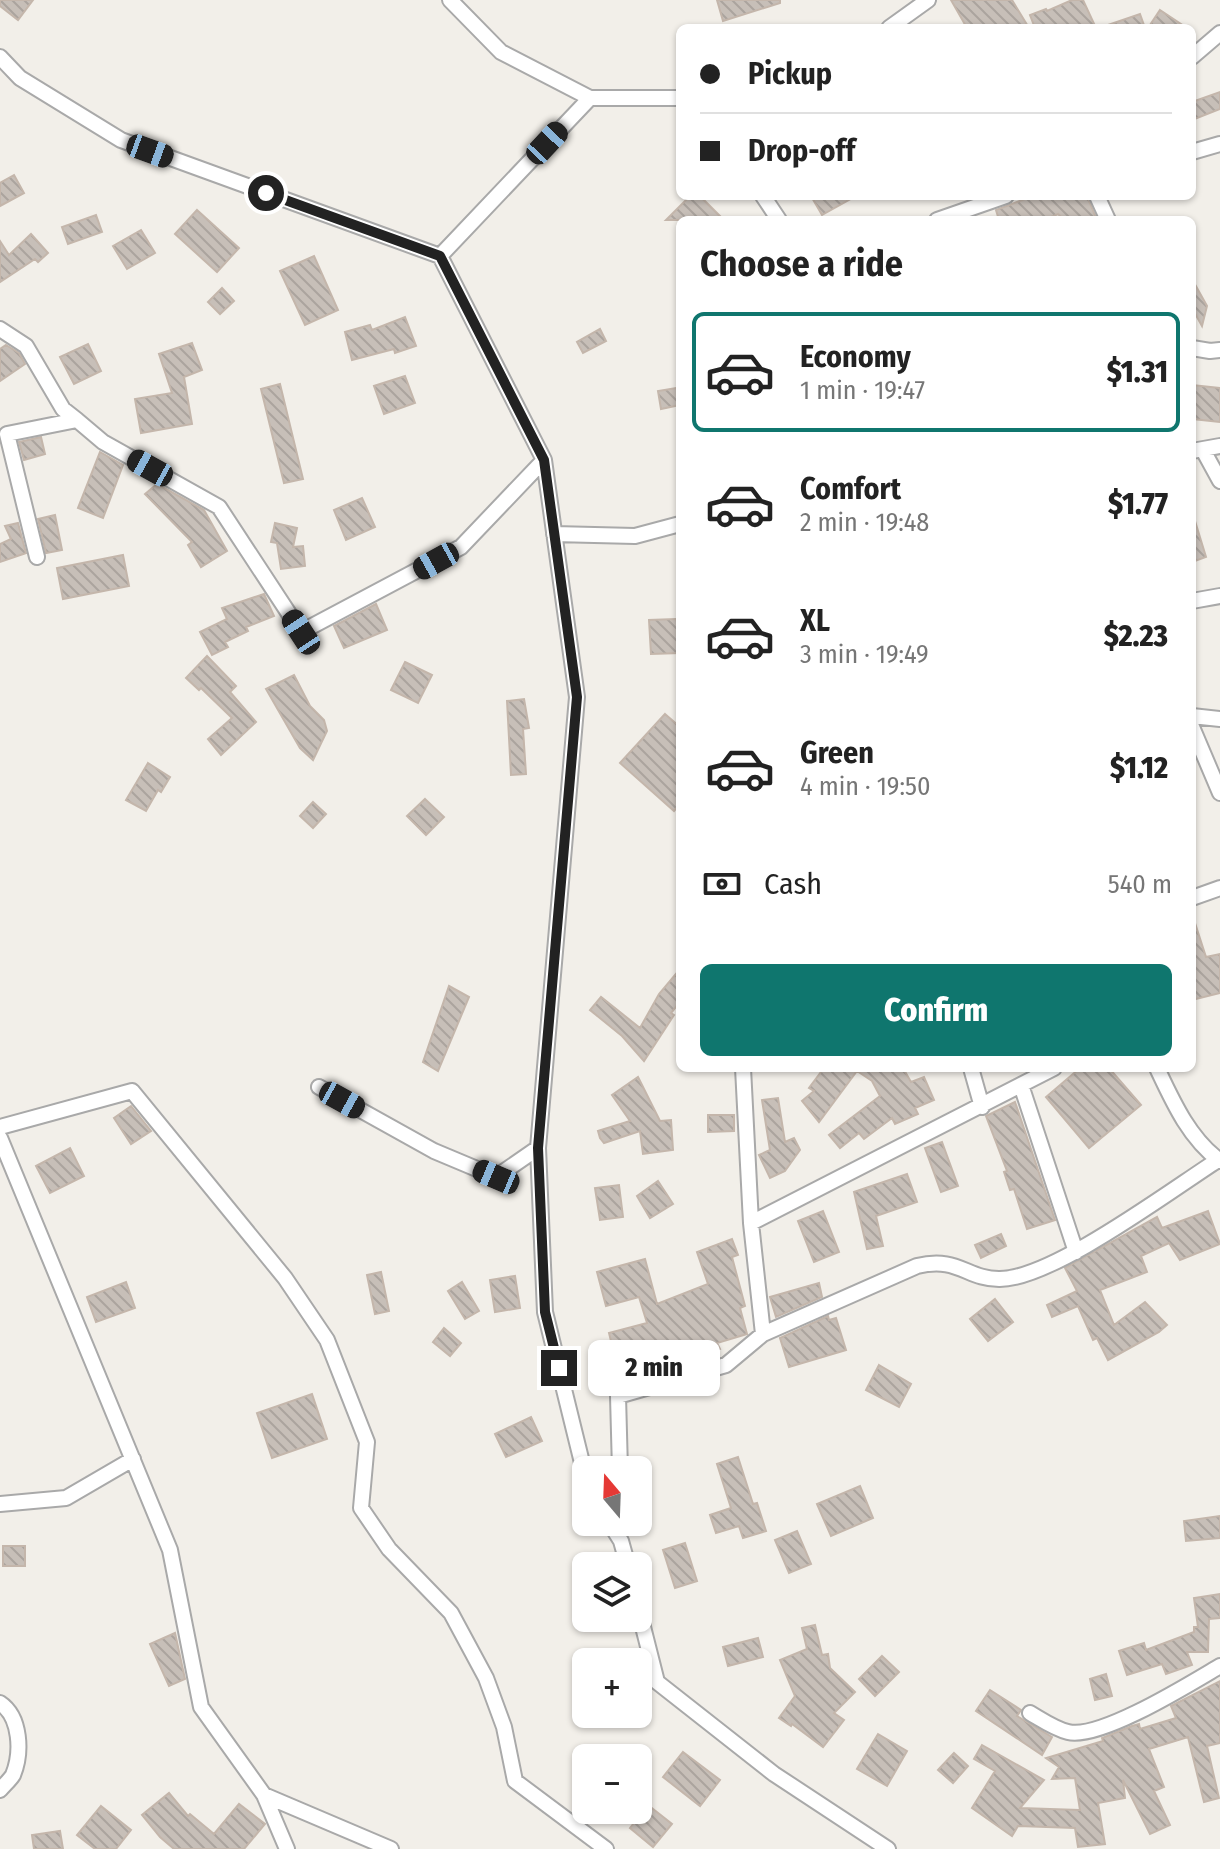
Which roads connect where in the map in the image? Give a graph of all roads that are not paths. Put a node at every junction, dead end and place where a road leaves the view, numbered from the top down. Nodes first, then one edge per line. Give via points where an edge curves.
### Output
1 (450, 0) edge
2 (928, 0) edge
3 (895, 24) edge
4 (1220, 33) edge
5 (1196, 54) edge
6 (0, 57) edge
7 (590, 98) junction
8 (676, 98) edge
9 (1220, 144) edge
10 (1196, 151) edge
11 (994, 200) edge
12 (948, 216) edge
13 (440, 256) junction
14 (0, 329) edge
15 (1196, 349) edge
16 (1220, 350) edge
17 (77, 420) junction
18 (1220, 446) edge
19 (1198, 450) edge
20 (544, 460) junction
21 (1220, 481) edge
22 (676, 525) edge
23 (554, 534) junction
24 (37, 557) dead end
25 (1220, 596) edge
26 (1196, 600) edge
27 (1196, 716) edge
28 (1220, 719) edge
29 (1196, 736) edge
30 (1220, 793) edge
31 (1220, 888) edge
32 (1196, 897) edge
33 (743, 1072) edge
34 (972, 1072) edge
35 (1046, 1072) edge
36 (1159, 1072) edge
37 (1021, 1085) junction
38 (319, 1087) dead end
39 (982, 1107) junction
40 (0, 1127) edge
41 (0, 1138) edge
42 (538, 1148) junction
43 (1219, 1161) edge
44 (751, 1223) junction
45 (1076, 1252) junction
46 (763, 1334) junction
47 (580, 1456) edge
48 (620, 1456) edge
49 (133, 1459) junction
50 (0, 1504) edge
51 (618, 1536) edge
52 (621, 1536) edge
53 (621, 1541) junction
54 (624, 1552) edge
55 (644, 1632) edge
56 (1220, 1666) edge
57 (0, 1703) edge
58 (1030, 1713) dead end
59 (0, 1790) edge
60 (264, 1795) junction
61 (287, 1849) edge
62 (391, 1849) edge
63 (606, 1849) edge
64 (888, 1849) edge

1 - 7 street via 501,52
2 - 3 street
4 - 5 street
6 - 13 street via 20,78 121,140
7 - 8 street
7 - 13 street
9 - 10 street
11 - 12 street
13 - 20 street
14 - 17 street via 26,346 63,409
15 - 16 street
17 - 20 street via 103,442 219,507 301,632 461,547
17 - 24 street via 7,434
18 - 19 street
19 - 21 street
20 - 23 street
22 - 23 street via 635,536
23 - 42 street via 577,697
25 - 26 street
27 - 28 street
29 - 30 street
31 - 32 street
33 - 44 street
34 - 39 street
35 - 37 street
36 - 43 street via 1197,1139
37 - 39 street
37 - 45 street
38 - 42 street via 434,1151 496,1177
39 - 44 street
40 - 63 street via 132,1091 285,1278 327,1340 367,1442 361,1508 389,1549 451,1613 486,1678 504,1727 515,1781
41 - 49 street
42 - 47 street via 545,1312
43 - 45 street
44 - 46 street
45 - 46 street via 1034,1271 999,1279 939,1262 917,1266
46 - 48 street via 726,1365 618,1396
49 - 50 street via 66,1498
49 - 60 street via 170,1550 201,1707
51 - 53 street
52 - 53 street
53 - 54 street
55 - 64 street via 657,1682 774,1774
56 - 58 street via 1156,1704 1088,1730 1071,1733
57 - 59 street via 20,1736 12,1775
60 - 61 street
60 - 62 street

